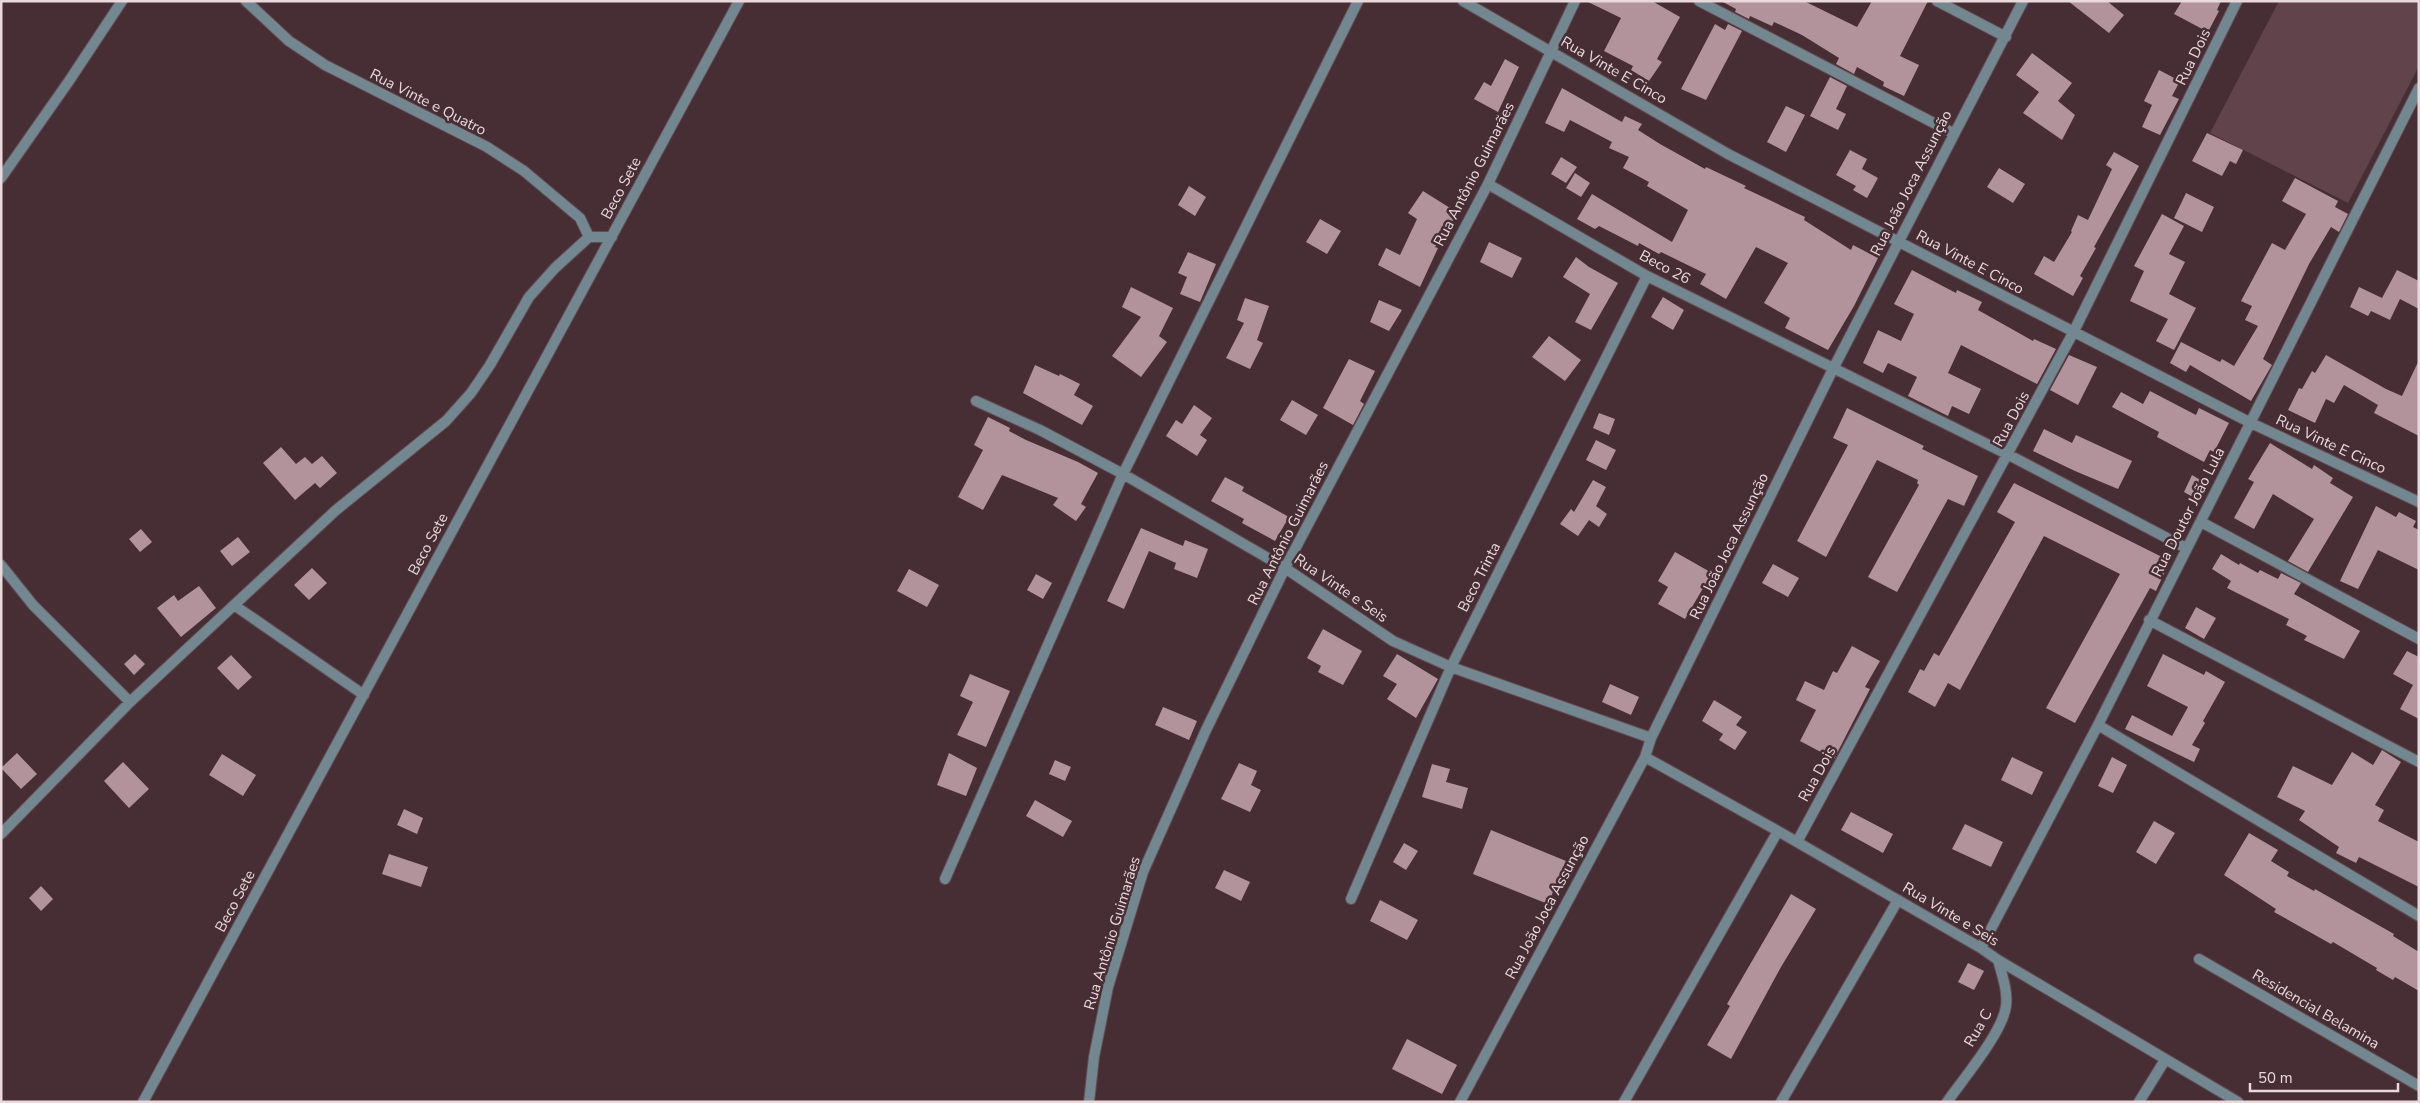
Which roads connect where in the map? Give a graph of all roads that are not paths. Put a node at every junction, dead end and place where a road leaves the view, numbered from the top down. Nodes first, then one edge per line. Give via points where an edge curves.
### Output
1 (122, 1) edge
2 (246, 1) edge
3 (739, 1) edge
4 (1358, 1) edge
5 (1463, 1) edge
6 (1575, 1) edge
7 (1699, 1) edge
8 (1937, 1) edge
9 (2023, 1) edge
10 (2238, 1) edge
11 (2006, 37) junction
12 (1551, 51) junction
13 (2419, 88) edge
14 (1953, 133) junction
15 (1, 178) edge
16 (1488, 184) junction
17 (589, 237) junction
18 (612, 237) junction
19 (1898, 241) junction
20 (1647, 276) junction
21 (2073, 333) junction
22 (1833, 369) junction
23 (976, 401) dead end
24 (2251, 423) junction
25 (2009, 455) junction
26 (1123, 474) junction
27 (2419, 502) edge
28 (2201, 522) junction
29 (2186, 548) junction
30 (1, 566) edge
31 (1285, 568) junction
32 (234, 605) junction
33 (2150, 620) junction
34 (2419, 639) edge
35 (1451, 668) junction
36 (364, 695) junction
37 (130, 702) junction
38 (2098, 725) junction
39 (1651, 738) junction
40 (1645, 757) junction
41 (2419, 762) edge
42 (1778, 830) junction
43 (1, 834) edge
44 (1797, 842) junction
45 (945, 879) dead end
46 (1351, 899) dead end
47 (1898, 900) junction
48 (2419, 916) edge
49 (1981, 948) junction
50 (2199, 959) dead end
51 (1998, 960) junction
52 (2165, 1060) junction
53 (2419, 1086) edge
54 (143, 1102) edge
55 (1089, 1102) edge
56 (1460, 1102) edge
57 (1624, 1102) edge
58 (1781, 1102) edge
59 (1947, 1102) edge
60 (2139, 1102) edge
61 (2238, 1102) edge

1 - 15 street
2 - 17 street, Rua Vinte e Quatro via 289,41 325,65 524,171 580,218
3 - 18 street, Beco Sete
4 - 26 street
5 - 12 street, Rua Vinte E Cinco
6 - 12 street, Rua Antônio Guimarães
7 - 14 street
8 - 11 street
9 - 11 street, Rua João Joca Assunção
10 - 21 street, Rua Dois
11 - 14 street, Rua João Joca Assunção
12 - 16 street, Rua Antônio Guimarães
12 - 19 street, Rua Vinte E Cinco via 1728,154
13 - 24 street, Rua Doutor João Lula
14 - 19 street, Rua João Joca Assunção
16 - 20 street, Beco 26
16 - 31 street, Rua Antônio Guimarães
17 - 18 street
17 - 32 street via 529,297 490,365 446,421 334,511
18 - 36 street, Beco Sete
19 - 21 street, Rua Vinte E Cinco
19 - 22 street, Rua João Joca Assunção
20 - 22 street, Beco 26
20 - 35 street, Beco Trinta
21 - 24 street, Rua Vinte E Cinco
21 - 25 street, Rua Dois
22 - 25 street, Beco 26
22 - 39 street, Rua João Joca Assunção
23 - 26 street, Rua Vinte e Seis
24 - 27 street, Rua Vinte E Cinco
24 - 28 street, Rua Doutor João Lula
25 - 29 street, Beco 26
25 - 44 street, Rua Dois
26 - 31 street, Rua Vinte e Seis
26 - 45 street
28 - 29 street, Rua Doutor João Lula
28 - 34 street
29 - 33 street, Rua Doutor João Lula
30 - 37 street via 33,605
31 - 35 street, Rua Vinte e Seis via 1392,641
31 - 55 street, Rua Antônio Guimarães via 1206,730 1143,872 1108,987
32 - 36 street
32 - 37 street
33 - 38 street, Rua Doutor João Lula
33 - 41 street
35 - 39 street, Rua Vinte e Seis
35 - 46 street, Beco Trinta
36 - 54 street, Beco Sete
37 - 43 street
38 - 48 street
38 - 49 street, Rua Doutor João Lula
39 - 40 street, Rua João Joca Assunção
40 - 42 street, Rua Vinte e Seis
40 - 56 street, Rua João Joca Assunção
42 - 44 street, Rua Vinte e Seis
42 - 57 street
44 - 47 street, Rua Vinte e Seis
47 - 49 street, Rua Vinte e Seis
47 - 58 street
49 - 51 street, Rua Vinte e Seis
50 - 53 street, Residencial Belamina
51 - 52 street, Rua Vinte e Seis
51 - 59 street, Rua C via 2006,998 2004,1014 1993,1036
52 - 60 street
52 - 61 street, Rua Vinte e Seis

